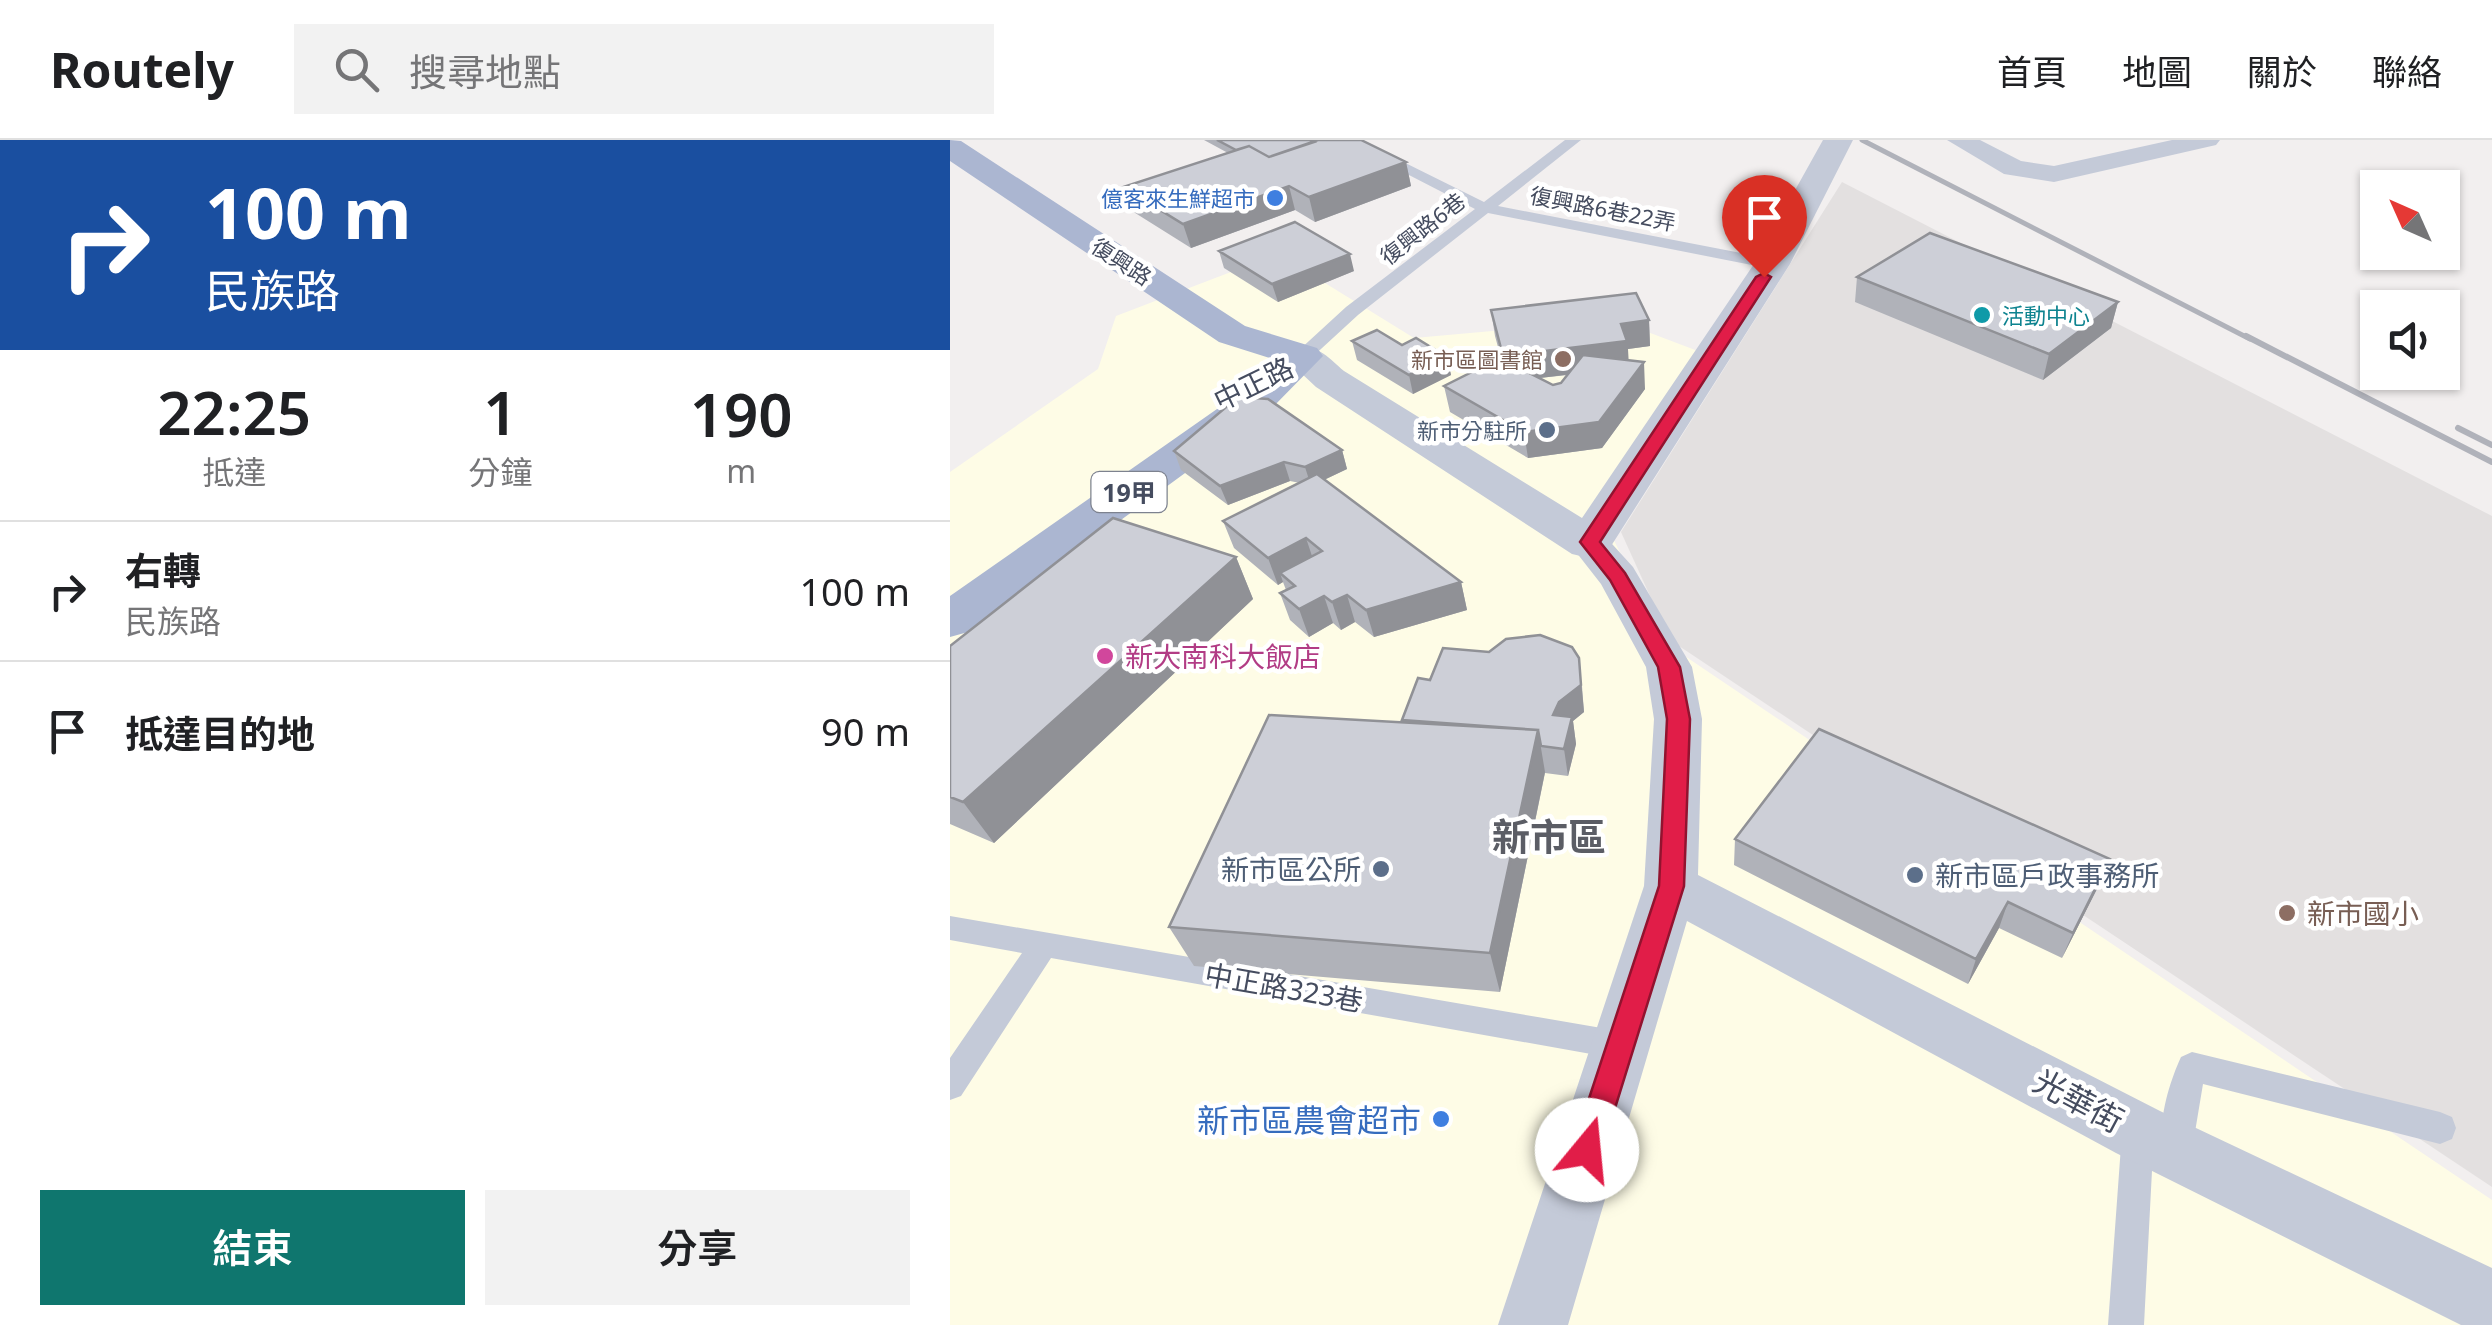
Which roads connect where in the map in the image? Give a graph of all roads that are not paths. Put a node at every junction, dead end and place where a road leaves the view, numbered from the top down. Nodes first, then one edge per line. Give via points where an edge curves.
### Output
1 (982, 140) edge
2 (1348, 140) edge
3 (1574, 140) edge
4 (1838, 140) edge
5 (1960, 140) edge
6 (2206, 140) edge
7 (950, 147) edge
8 (1485, 208) junction
9 (1772, 264) junction
10 (1302, 356) junction
11 (1590, 542) junction
12 (950, 584) edge
13 (950, 620) edge
14 (1671, 886) junction
15 (950, 928) edge
16 (1043, 946) junction
17 (1619, 1046) junction
18 (950, 1085) edge
19 (2440, 1128) dead end
20 (2158, 1141) junction
21 (2492, 1304) edge
22 (1533, 1325) edge
23 (2126, 1325) edge

1 - 10 main road, 復興路 via 1264,319
2 - 8 lane, 復興路6巷22弄
3 - 8 lane, 復興路6巷
4 - 9 street
5 - 6 street via 2014,168 2054,174
7 - 10 main road, 復興路 via 1232,334
8 - 9 lane, 復興路6巷22弄
8 - 10 lane, 復興路6巷
9 - 11 street
10 - 11 street, 復興路
10 - 12 main road, 中正路 / 19甲 via 1221,396
10 - 13 main road, 中正路 / 19甲 via 1252,404
11 - 14 street via 1669,667 1678,719
14 - 17 street
14 - 20 street, 光華街
15 - 16 lane, 中正路323巷
16 - 17 lane, 中正路323巷
16 - 18 lane
17 - 22 street
19 - 20 lane via 2192,1067
20 - 21 street, 光華街
20 - 23 lane

